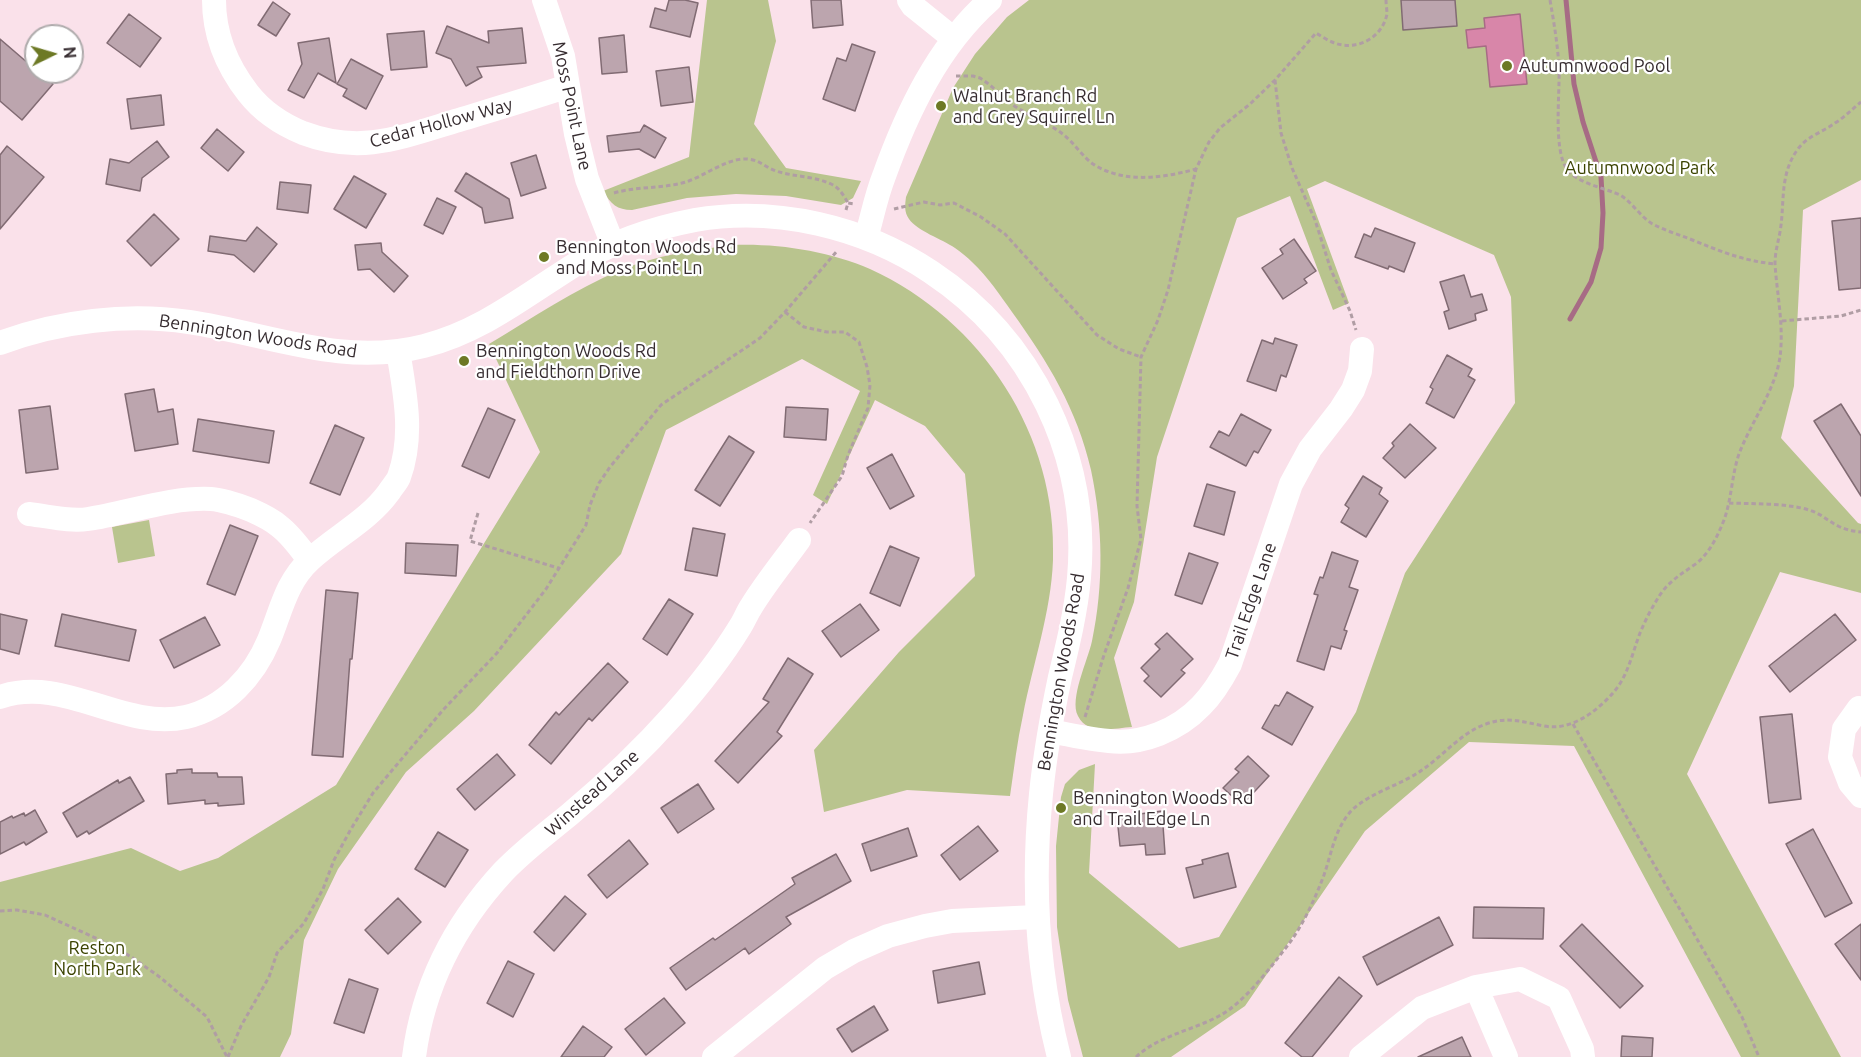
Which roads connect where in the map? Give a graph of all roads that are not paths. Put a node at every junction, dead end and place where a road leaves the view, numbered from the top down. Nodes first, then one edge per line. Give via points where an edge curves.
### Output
1 (214, 0) edge
2 (544, 0) edge
3 (909, 0) edge
4 (990, 0) edge
5 (954, 39) junction
6 (568, 86) junction
7 (866, 238) junction
8 (613, 245) junction
9 (0, 342) edge
10 (1362, 349) road end
11 (398, 351) junction
12 (29, 514) dead end
13 (799, 540) road end
14 (309, 560) junction
15 (0, 697) edge
16 (1861, 709) edge
17 (1050, 731) junction
18 (1861, 796) edge
19 (1036, 917) junction
20 (1476, 987) junction
21 (414, 1057) edge
22 (714, 1057) edge
23 (1059, 1057) edge
24 (1361, 1057) edge
25 (1506, 1057) edge
26 (1583, 1057) edge

1 - 6 street, Cedar Hollow Way via 216,28 237,79 271,116 320,139 363,144 404,136
2 - 6 street, Moss Point Lane via 563,56
3 - 5 street
4 - 5 street
5 - 7 street via 914,104 883,177
6 - 8 street, Moss Point Lane via 587,179
7 - 8 street, Bennington Woods Road via 781,218 741,216 669,226
7 - 17 street, Bennington Woods Road via 919,264 977,308 1027,368 1060,433 1078,506 1081,545 1072,628
8 - 11 street, Bennington Woods Road via 484,323 454,337
9 - 11 street, Bennington Woods Road via 64,325 150,319 189,322 318,350 380,354
10 - 17 street, Trail Edge Lane via 1353,390 1310,448 1291,484 1230,664 1218,686 1182,722 1138,741 1110,742
11 - 14 street via 408,431 399,478 363,519
12 - 14 street via 87,519 212,499 237,505 278,525
13 - 21 street, Winstead Lane via 741,627 674,715 623,767 505,870 478,900 440,964 426,1001
14 - 15 street via 292,581 258,661 219,705 168,719 147,718 54,693 34,691
16 - 18 street via 1844,729 1840,757 1850,783
17 - 19 street, Bennington Woods Road via 1036,846
19 - 22 street via 952,921 888,936 862,947 825,968
19 - 23 street, Bennington Woods Road via 1042,973
20 - 24 street via 1422,1008
20 - 25 street
20 - 26 street via 1520,979 1559,998

